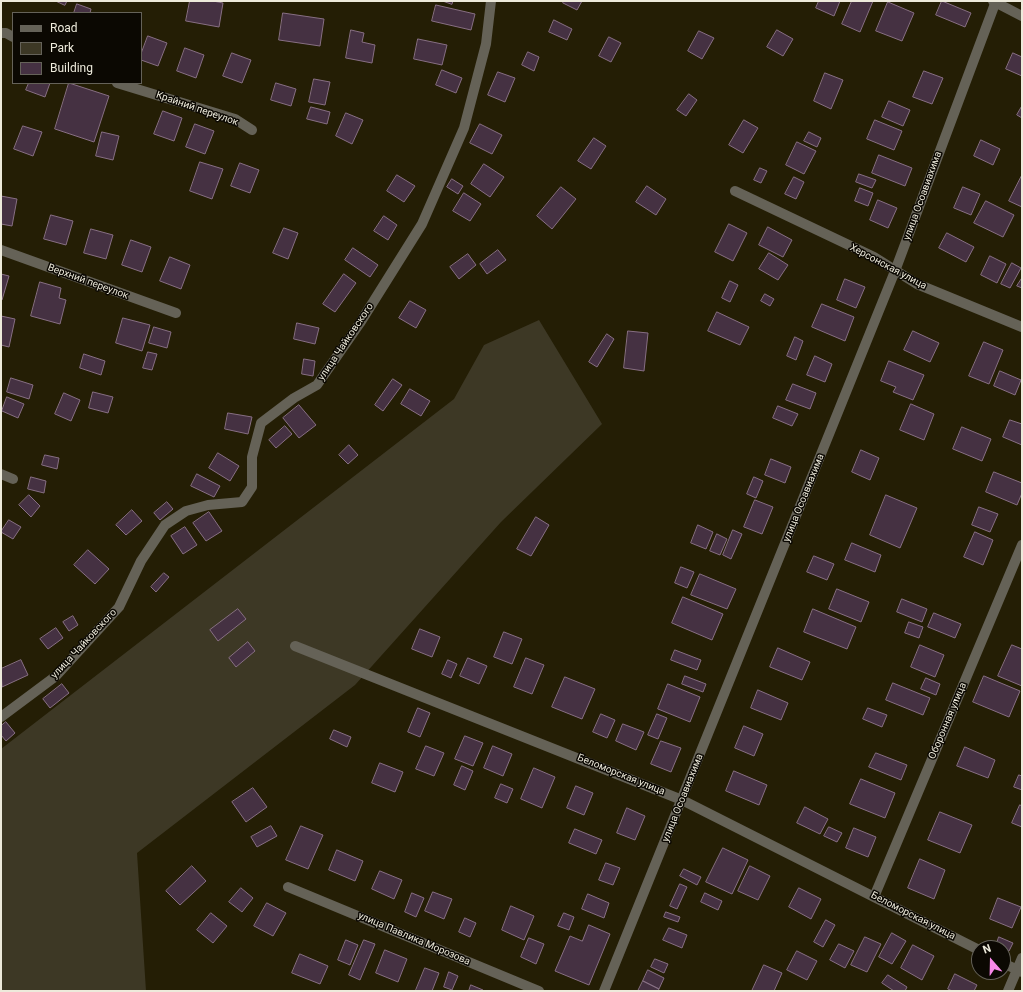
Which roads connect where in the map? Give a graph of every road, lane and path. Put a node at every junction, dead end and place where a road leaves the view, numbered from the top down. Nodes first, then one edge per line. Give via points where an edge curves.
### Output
1 (491, 1) edge
2 (995, 1) edge
3 (1022, 16) edge
4 (1, 34) edge
5 (12, 36) edge
6 (120, 84) edge
7 (252, 130) dead end
8 (735, 191) dead end
9 (1, 250) edge
10 (895, 271) junction
11 (176, 313) dead end
12 (1022, 327) edge
13 (1, 474) edge
14 (13, 479) dead end
15 (1022, 545) edge
16 (295, 646) dead end
17 (1, 717) edge
18 (682, 800) junction
19 (288, 887) dead end
20 (874, 897) junction
21 (971, 946) edge
22 (1022, 958) edge
23 (1020, 971) edge
24 (539, 991) edge
25 (604, 991) edge
26 (1008, 991) edge

1 - 17 street, улица Чайковского via 486,44 464,128 422,224 317,385 294,398 261,423 252,457 252,487 242,502 186,510 165,525 141,561 119,607 56,676
2 - 3 street
2 - 10 street, улица Осоавиахима
4 - 5 street via 6,33
6 - 7 street, Крайний переулок via 235,119
8 - 10 street, Херсонская улица via 874,257
9 - 11 street, Верхний переулок
10 - 12 street, Херсонская улица via 917,284
10 - 18 street, улица Осоавиахима
13 - 14 street
15 - 20 street, Оборонная улица
16 - 18 street, Беломорская улица
18 - 20 street, Беломорская улица
18 - 25 street, улица Осоавиахима
19 - 24 street, улица Павлика Морозова
20 - 21 street, Беломорская улица
22 - 23 street
23 - 26 street

